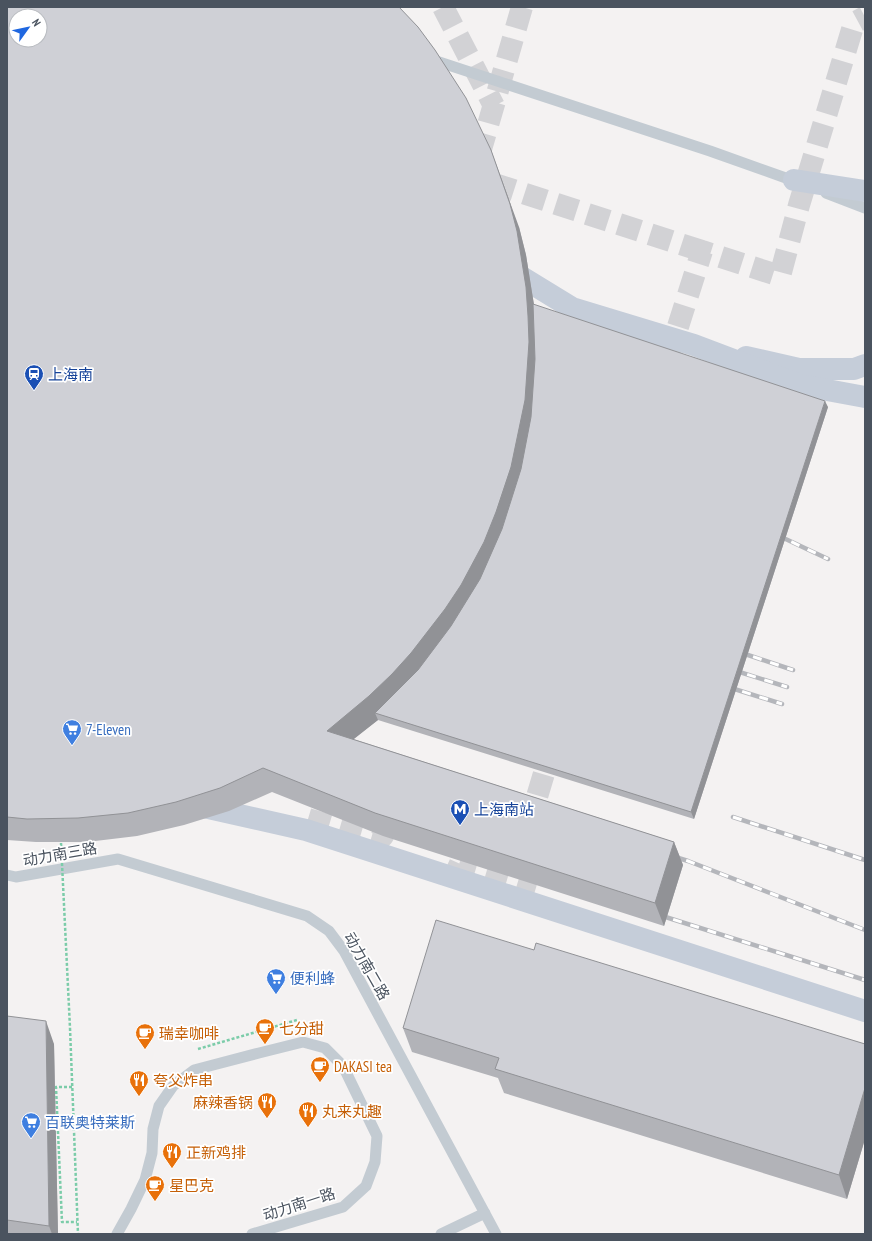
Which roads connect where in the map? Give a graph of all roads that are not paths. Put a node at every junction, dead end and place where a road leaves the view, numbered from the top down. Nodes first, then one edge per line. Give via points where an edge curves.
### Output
1 (417, 55) edge
2 (794, 180) junction
3 (865, 191) edge
4 (865, 208) edge
5 (491, 259) edge
6 (694, 345) junction
7 (865, 364) edge
8 (865, 397) edge
9 (216, 791) edge
10 (118, 859) joint
11 (7, 874) edge
12 (865, 1011) edge
13 (485, 1213) junction
14 (116, 1234) edge
15 (252, 1234) edge
16 (441, 1234) edge
17 (496, 1234) edge

1 - 2 lane
2 - 3 main road
2 - 4 lane
5 - 6 main road, bridge via 572,308
6 - 7 main road, bridge via 799,369 854,369
6 - 8 main road, bridge via 800,385
9 - 12 main road via 183,806 306,830
10 - 11 lane, 动力南三路 via 16,877
10 - 13 lane, 动力南二路 via 307,916 329,931 344,950
13 - 16 lane
13 - 17 lane, 动力南二路
14 - 15 lane, 动力南一路 via 145,1180 159,1106 173,1086 194,1070 260,1053 304,1042 324,1048 343,1066 377,1136 375,1162 366,1186 343,1207

